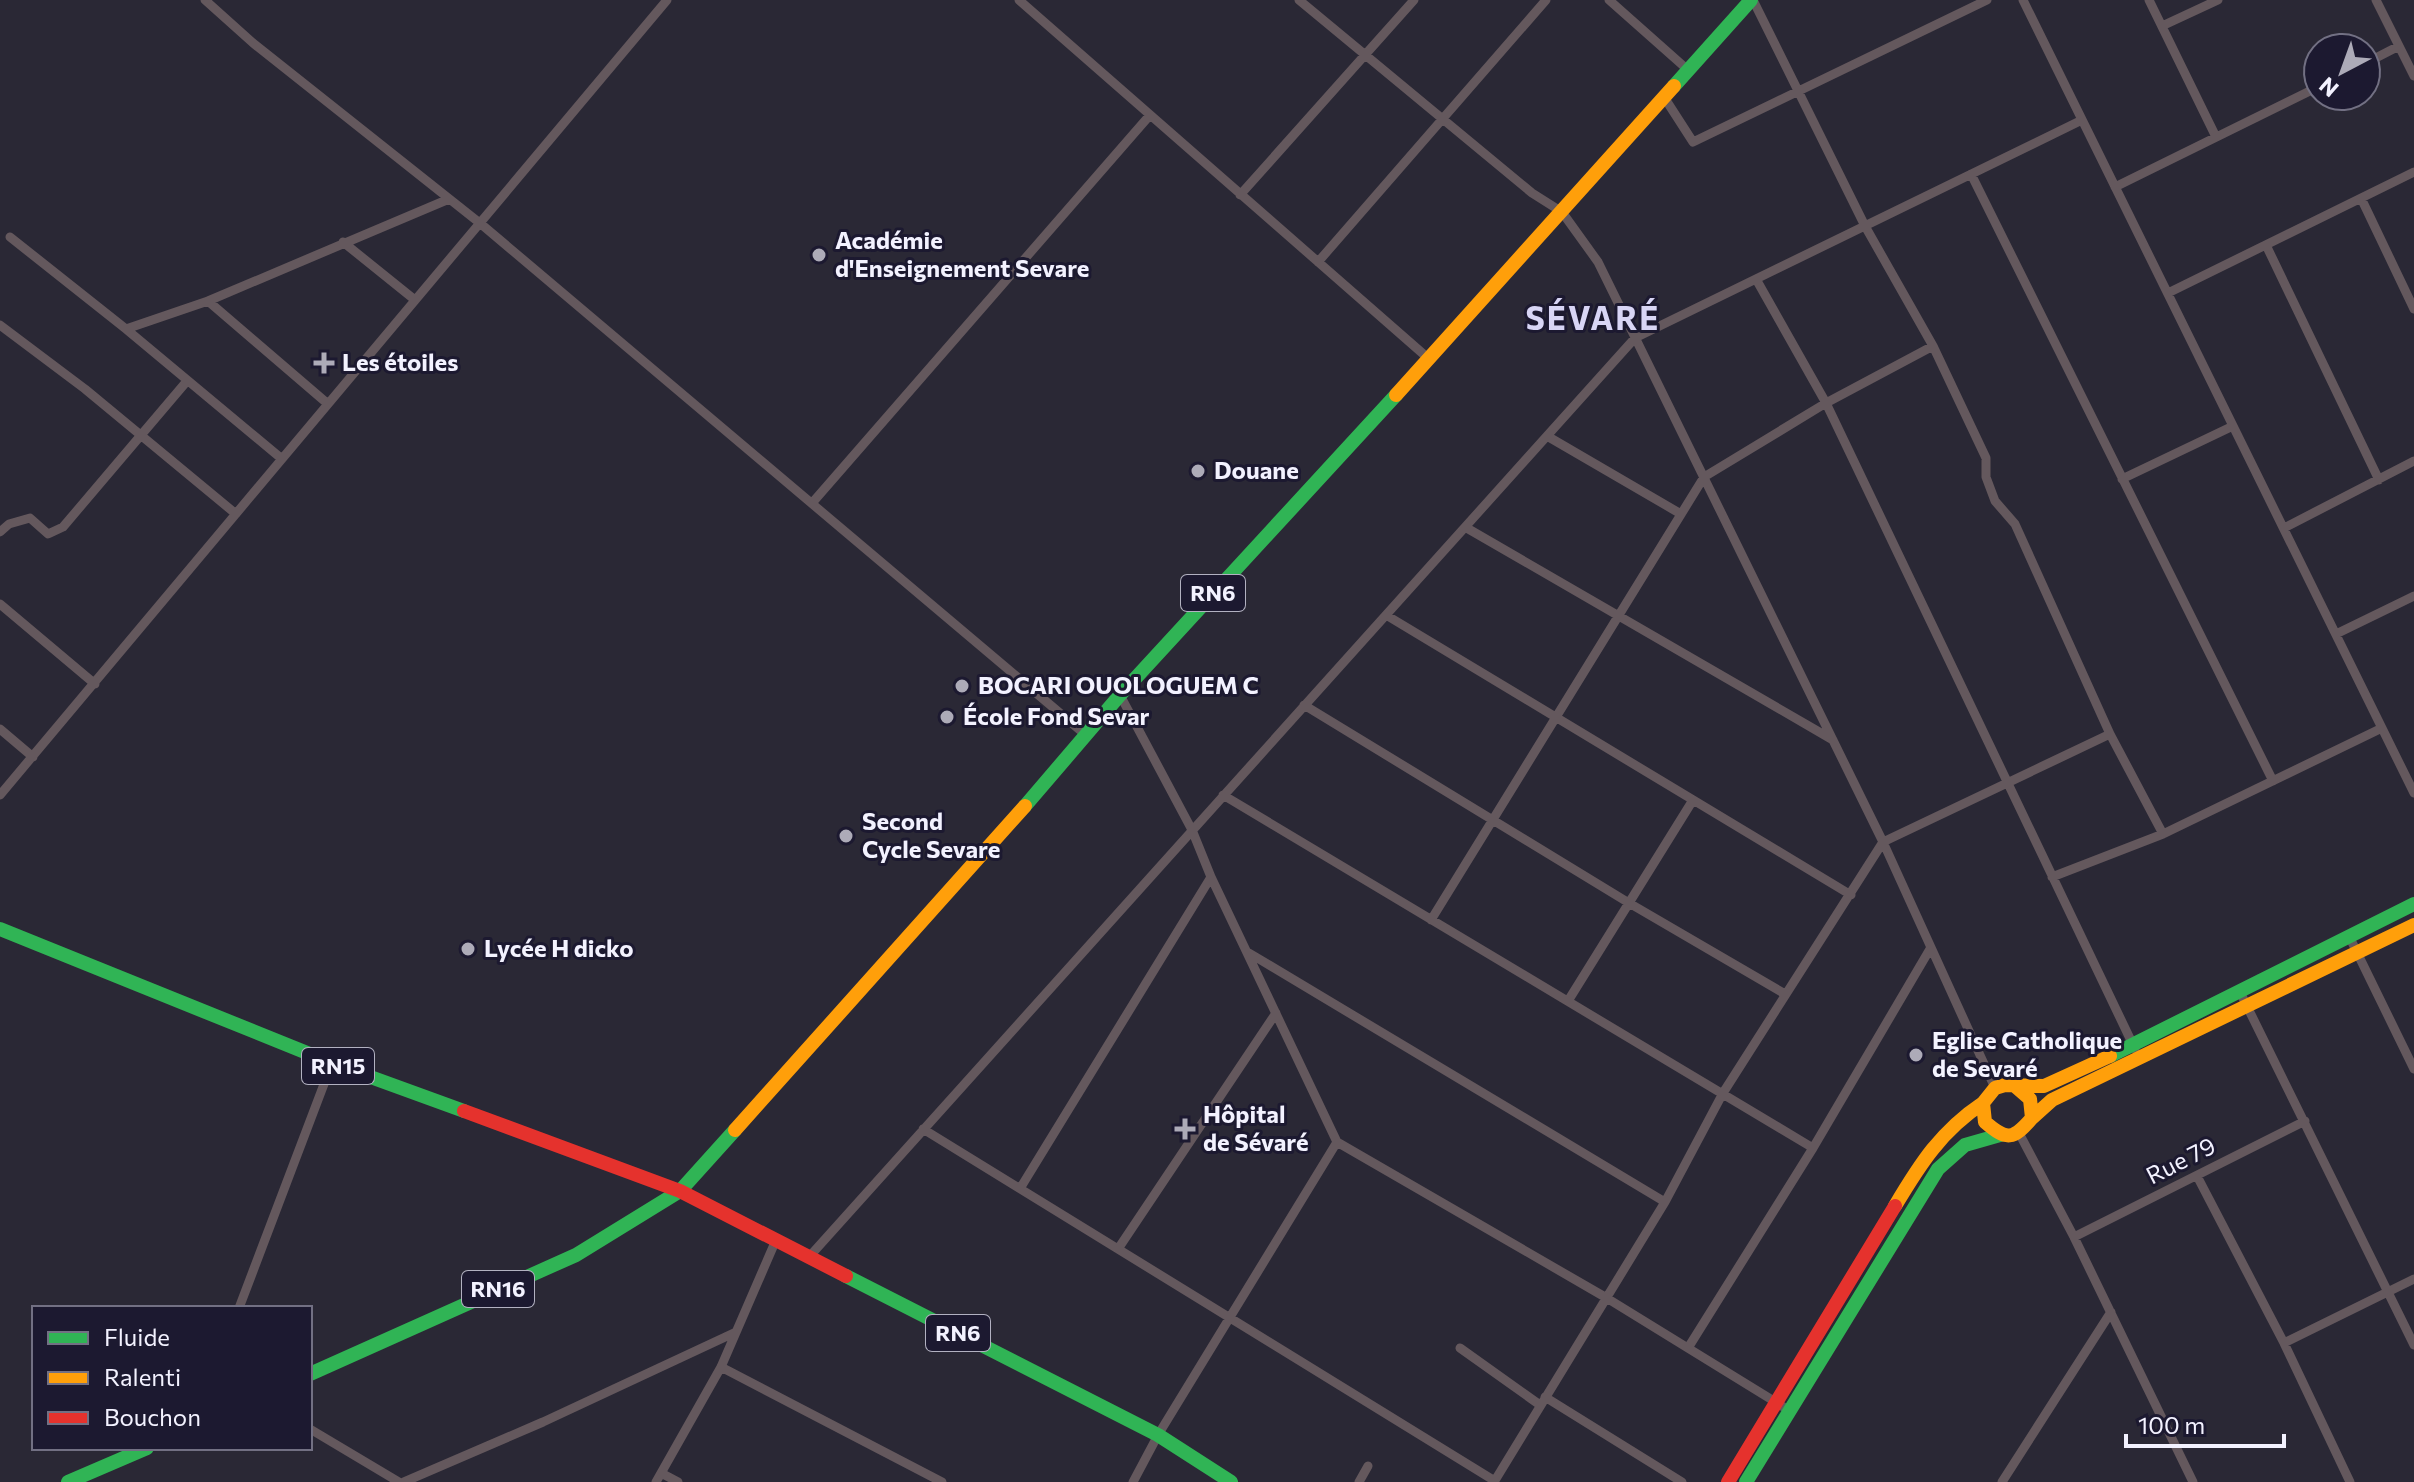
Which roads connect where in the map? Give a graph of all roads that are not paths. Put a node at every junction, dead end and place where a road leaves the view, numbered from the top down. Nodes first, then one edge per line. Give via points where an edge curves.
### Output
1 (667, 0) edge
2 (1019, 0) edge
3 (1299, 0) edge
4 (1414, 0) edge
5 (1546, 0) edge
6 (1609, 0) edge
7 (1752, 0) edge
8 (1987, 0) edge
9 (2023, 0) edge
10 (2149, 0) edge
11 (2218, 0) edge
12 (2376, 0) edge
13 (208, 1) edge
14 (2162, 26) junction
15 (2399, 46) junction
16 (2382, 55) edge
17 (1365, 56) junction
18 (1688, 70) junction
19 (2414, 76) edge
20 (1798, 92) junction
21 (2302, 95) edge
22 (1664, 97) junction
23 (1150, 115) junction
24 (1442, 120) junction
25 (2082, 120) junction
26 (2216, 137) junction
27 (2414, 172) edge
28 (1971, 174) junction
29 (2115, 187) junction
30 (1240, 195) junction
31 (2361, 198) junction
32 (449, 199) junction
33 (1562, 212) junction
34 (481, 224) junction
35 (1865, 226) junction
36 (10, 237) dead end
37 (343, 242) junction
38 (2266, 245) junction
39 (1318, 262) junction
40 (1756, 279) junction
41 (2168, 293) junction
42 (415, 300) junction
43 (208, 301) junction
44 (2414, 309) edge
45 (0, 325) edge
46 (126, 329) junction
47 (1635, 338) junction
48 (1933, 346) junction
49 (1429, 359) junction
50 (187, 381) junction
51 (1826, 403) junction
52 (328, 404) junction
53 (2233, 426) junction
54 (141, 435) junction
55 (1547, 436) junction
56 (282, 459) junction
57 (2414, 461) edge
58 (1704, 477) junction
59 (2122, 479) junction
60 (2379, 480) junction
61 (813, 502) junction
62 (236, 514) junction
63 (1681, 514) junction
64 (1465, 527) junction
65 (2284, 528) junction
66 (0, 532) edge
67 (2414, 596) edge
68 (0, 604) edge
69 (1386, 615) junction
70 (1618, 616) junction
71 (2336, 634) junction
72 (95, 684) junction
73 (1120, 695) junction
74 (1304, 705) junction
75 (1556, 717) junction
76 (2382, 728) junction
77 (0, 729) edge
78 (2110, 734) junction
79 (1087, 736) junction
80 (1834, 740) junction
81 (33, 757) junction
82 (2273, 781) junction
83 (2008, 783) junction
84 (2414, 793) edge
85 (0, 795) edge
86 (1223, 795) junction
87 (1693, 800) junction
88 (1493, 820) junction
89 (1192, 830) junction
90 (2163, 834) junction
91 (1883, 842) junction
92 (1211, 877) junction
93 (2052, 877) junction
94 (1851, 895) junction
95 (1629, 903) junction
96 (2414, 904) edge
97 (1431, 920) junction
98 (2414, 925) edge
99 (0, 929) edge
100 (2349, 936) junction
101 (1930, 949) junction
102 (1248, 951) junction
103 (2357, 953) junction
104 (2240, 992) junction
105 (1785, 994) junction
106 (1568, 1001) junction
107 (2248, 1007) junction
108 (1276, 1013) junction
109 (2133, 1045) junction
110 (2139, 1060) junction
111 (332, 1063) junction
112 (2414, 1069) edge
113 (2015, 1086) junction
114 (1995, 1088) junction
115 (1723, 1093) junction
116 (1983, 1103) junction
117 (2032, 1118) junction
118 (2305, 1121) junction
119 (923, 1129) junction
120 (2019, 1133) junction
121 (2000, 1135) junction
122 (1337, 1142) junction
123 (1813, 1148) junction
124 (2197, 1176) junction
125 (1021, 1187) junction
126 (680, 1191) junction
127 (1665, 1202) junction
128 (2074, 1237) junction
129 (776, 1240) junction
130 (1118, 1249) junction
131 (809, 1257) junction
132 (2414, 1279) edge
133 (2389, 1291) junction
134 (1605, 1297) junction
135 (240, 1306) edge
136 (2111, 1312) junction
137 (1230, 1318) junction
138 (736, 1332) junction
139 (2284, 1343) junction
140 (2414, 1345) edge
141 (1460, 1348) dead end
142 (1688, 1348) junction
143 (721, 1367) junction
144 (312, 1373) edge
145 (1543, 1401) junction
146 (1776, 1403) junction
147 (1790, 1411) junction
148 (312, 1430) edge
149 (1158, 1435) junction
150 (142, 1450) edge
151 (1368, 1466) dead end
152 (659, 1477) edge
153 (1494, 1481) edge
154 (68, 1482) edge
155 (402, 1482) edge
156 (678, 1482) edge
157 (942, 1482) edge
158 (1133, 1482) edge
159 (1231, 1482) edge
160 (1359, 1482) edge
161 (1682, 1482) edge
162 (1728, 1482) edge
163 (1746, 1482) edge
164 (2002, 1482) edge
165 (2193, 1482) edge
166 (2350, 1482) edge

1 - 34 street
2 - 23 street
3 - 17 street
4 - 17 street
5 - 24 street
6 - 18 street
7 - 18 main road, RN6
7 - 20 street
8 - 20 street
9 - 25 street
10 - 14 street
11 - 14 street
12 - 15 street
13 - 32 street
14 - 26 street
15 - 16 street
15 - 19 street
17 - 24 street
17 - 30 street
18 - 22 main road, RN6
20 - 22 street via 1693,142
20 - 35 street
21 - 26 street
22 - 33 main road, RN6
23 - 30 street
23 - 61 street
24 - 33 street
24 - 39 street
25 - 28 street
25 - 29 street
26 - 29 street
27 - 31 street
28 - 35 street
28 - 59 street
29 - 41 street
30 - 39 street
31 - 38 street
31 - 44 street
32 - 34 street
32 - 37 street
33 - 47 street via 1598,262
33 - 49 main road, RN6
34 - 42 street
34 - 61 street
35 - 40 street
35 - 48 street
36 - 46 street
37 - 42 street
37 - 43 street
38 - 41 street
38 - 60 street
39 - 49 street
40 - 47 street
40 - 51 street
41 - 53 street
42 - 52 street
43 - 46 street
43 - 52 street
45 - 54 street
46 - 50 street
47 - 55 street
47 - 58 street
48 - 51 street
48 - 78 street via 1986,458 1989,487 2015,524
49 - 73 main road, RN6
50 - 54 street
50 - 56 street
51 - 58 street
51 - 83 street
52 - 56 street
53 - 59 street
53 - 65 street
54 - 62 street
54 - 66 street via 63,527 48,534 30,518
55 - 63 street
55 - 64 street
56 - 62 street
57 - 60 street
58 - 63 street
58 - 80 street
59 - 82 street
60 - 65 street
61 - 79 street
62 - 72 street
63 - 70 street
64 - 69 street
64 - 70 street
65 - 71 street
67 - 71 street
68 - 72 street
69 - 74 street
69 - 75 street
70 - 75 street
70 - 80 street
71 - 76 street
72 - 81 street
73 - 79 main road, RN6
73 - 89 street
74 - 86 street
74 - 88 street
75 - 87 street
75 - 88 street
76 - 82 street
76 - 84 street
77 - 81 street
78 - 83 street
78 - 90 street
79 - 126 main road, RN6
80 - 91 street
81 - 85 street
82 - 90 street
83 - 91 street
83 - 93 street
86 - 89 street
86 - 97 street
87 - 94 street
87 - 95 street
88 - 95 street
88 - 97 street
89 - 92 street
89 - 119 street
90 - 93 street
91 - 94 street
91 - 101 street
92 - 102 street
92 - 125 street
93 - 109 street
94 - 105 street
95 - 105 street
95 - 106 street
96 - 100 main road
97 - 106 street
98 - 103 main road
99 - 111 main road, RN15
100 - 103 street
100 - 104 main road
101 - 114 street
101 - 123 street
102 - 108 street
102 - 127 street
103 - 107 main road
103 - 112 street
104 - 107 street
104 - 109 main road
105 - 115 street
106 - 115 street
107 - 110 main road
107 - 118 street
108 - 122 street
108 - 130 street
109 - 110 street
109 - 113 main road via 2044,1086
110 - 117 main road via 2052,1100
111 - 126 main road, RN15
111 - 135 street
113 - 114 main road
113 - 117 main road via 2030,1099
114 - 116 main road
115 - 123 street
115 - 127 street
116 - 121 main road via 1985,1122
116 - 146 main road via 1926,1155
117 - 120 main road
118 - 124 street, Rue 79
118 - 133 street
119 - 125 street
119 - 131 street
120 - 121 main road
120 - 128 street
121 - 147 main road via 1970,1141 1938,1169
122 - 134 street
122 - 137 street
123 - 142 street
124 - 128 street, Rue 79
124 - 139 street
125 - 130 street
126 - 129 main road, RN6
126 - 144 main road, RN16 via 576,1255
127 - 134 street
128 - 136 street
129 - 131 main road, RN6
129 - 138 street
130 - 137 street
131 - 149 main road, RN6
132 - 133 street
133 - 139 street
133 - 140 street
134 - 142 street
134 - 145 street
136 - 164 street
136 - 165 street
137 - 149 street
137 - 153 street
138 - 143 street
138 - 155 street
139 - 166 street
141 - 145 street
142 - 146 street
143 - 152 street
143 - 157 street
145 - 153 street
145 - 161 street
146 - 147 street
146 - 162 main road
147 - 163 main road
148 - 155 street
149 - 158 street
149 - 159 main road, RN6
150 - 154 main road
151 - 160 street
152 - 156 street

